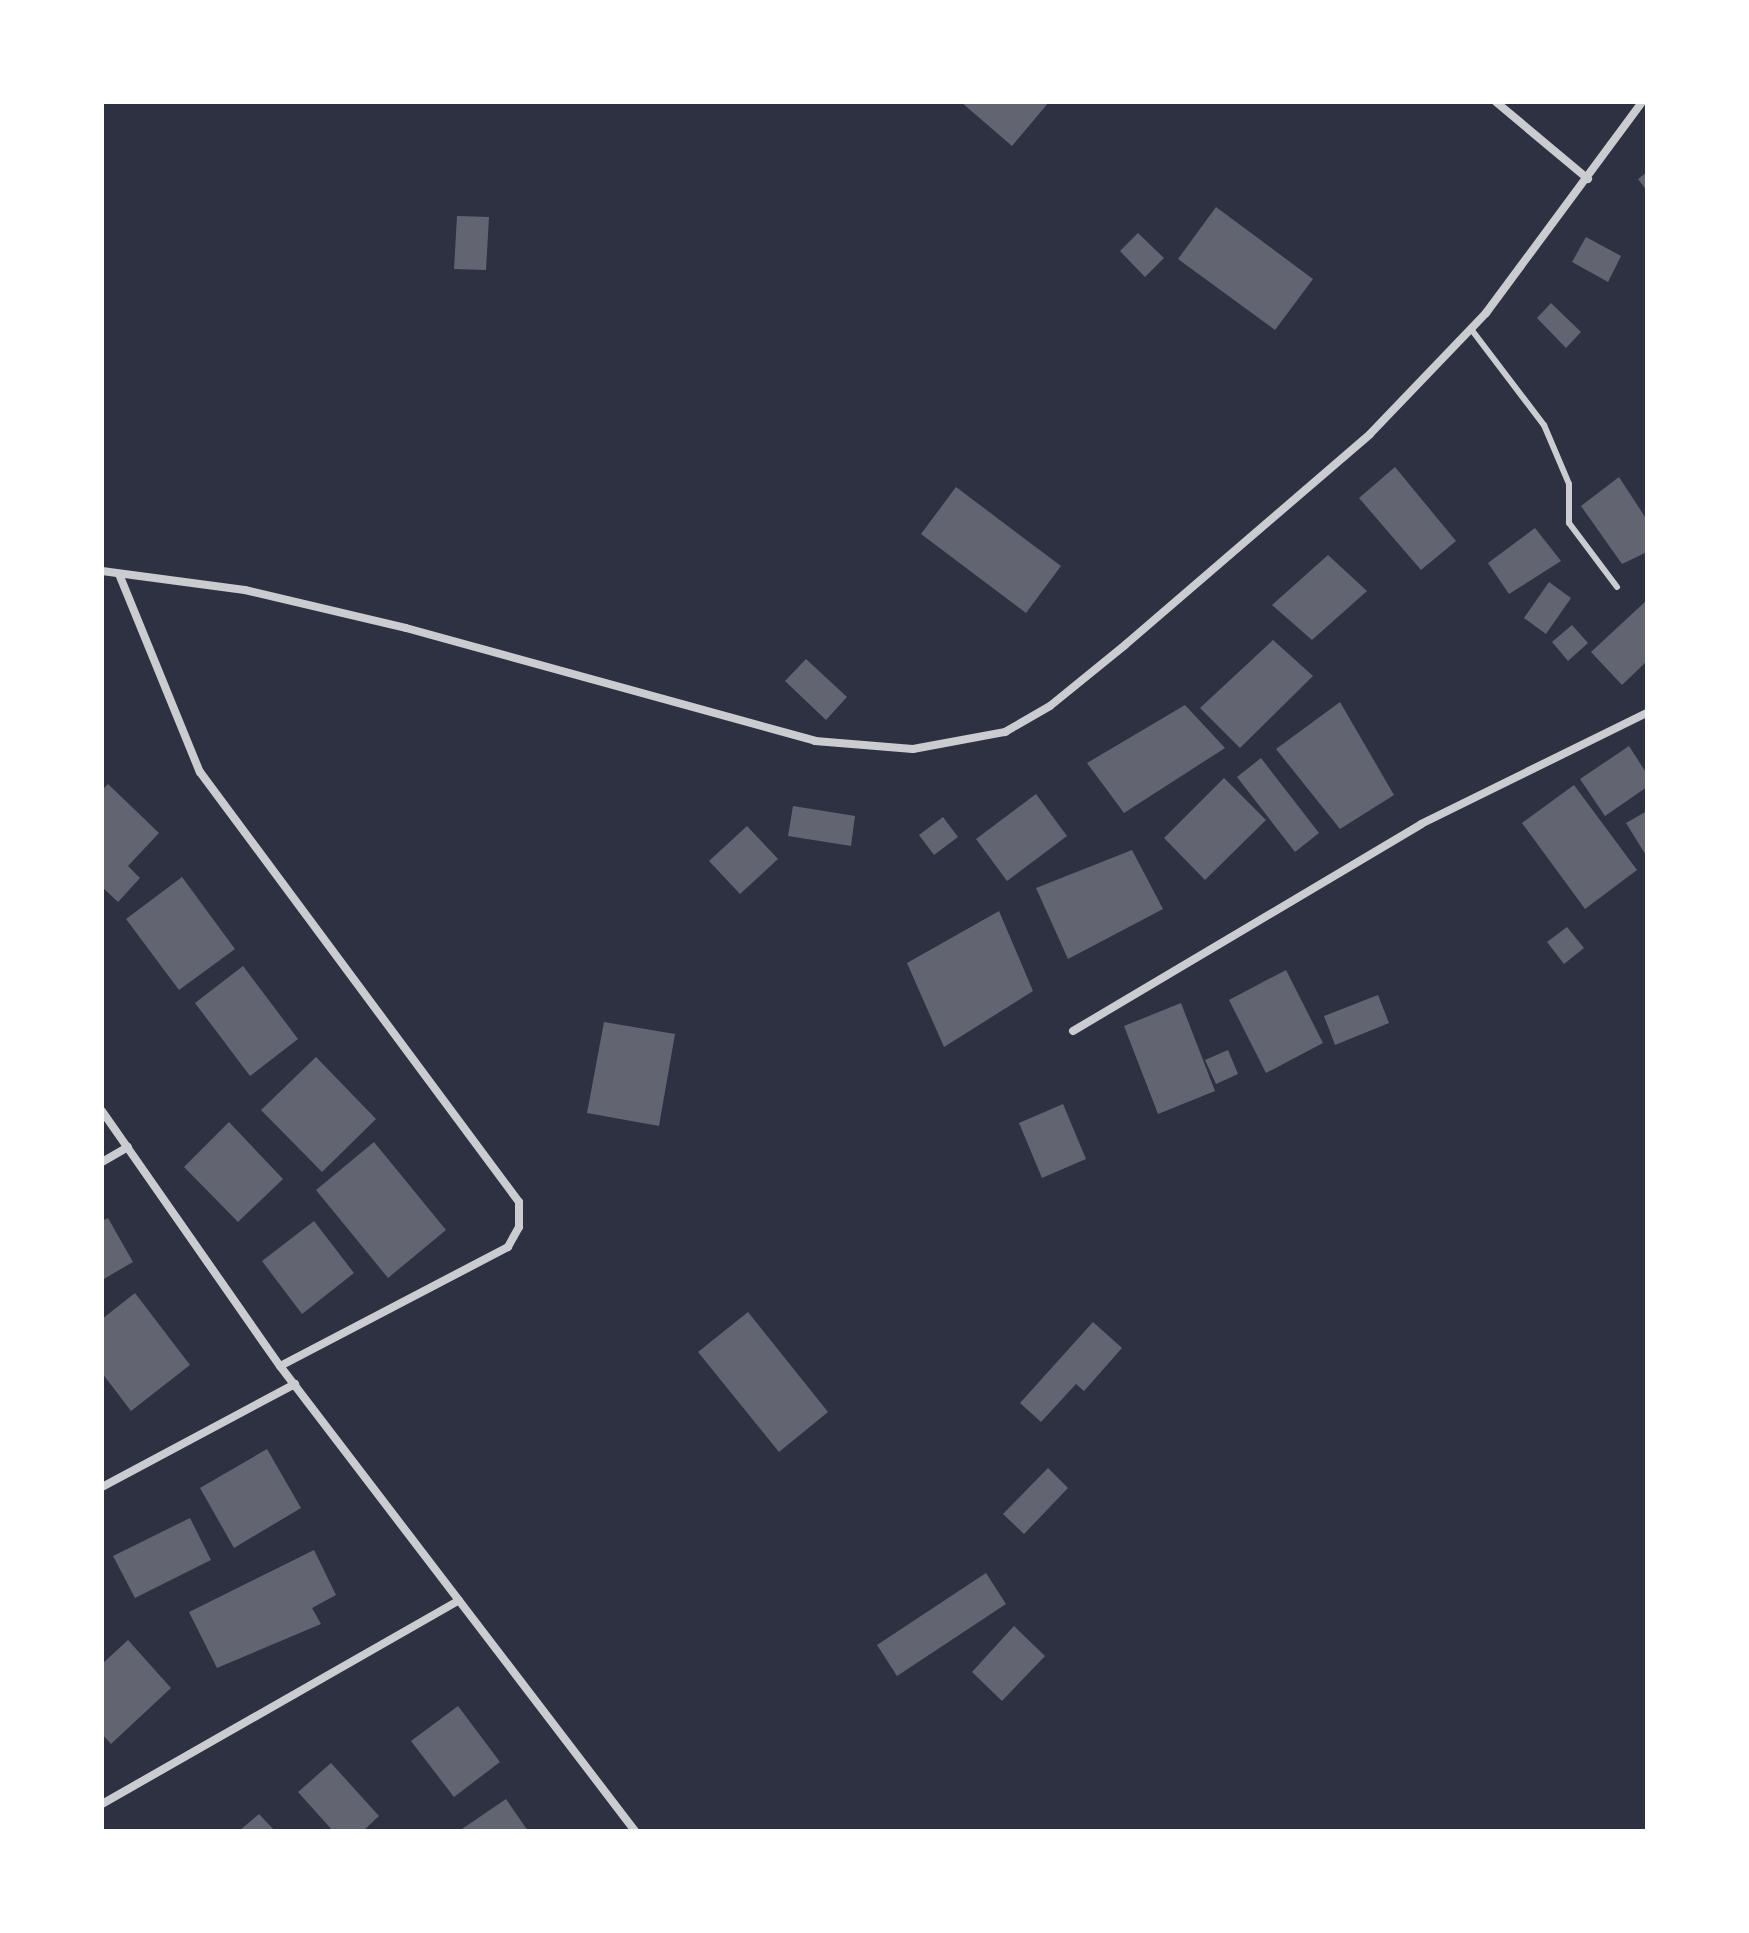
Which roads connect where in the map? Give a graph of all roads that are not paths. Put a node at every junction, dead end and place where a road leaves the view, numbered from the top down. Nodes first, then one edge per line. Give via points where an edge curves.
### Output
1 (1496, 102) edge
2 (1642, 102) edge
3 (1588, 179) junction
4 (1471, 329) junction
5 (102, 571) edge
6 (119, 574) junction
7 (1617, 587) dead end
8 (1647, 713) edge
9 (1073, 1031) dead end
10 (102, 1111) edge
11 (128, 1147) junction
12 (102, 1162) edge
13 (280, 1366) junction
14 (295, 1384) junction
15 (102, 1487) edge
16 (459, 1600) junction
17 (102, 1804) edge
18 (635, 1831) edge

1 - 3 street
2 - 3 street
3 - 4 street via 1531,259
4 - 6 street via 1370,434 1050,706 1005,732 960,743 913,749 815,741 406,628 245,590
4 - 7 lane via 1544,425 1569,484 1569,523
5 - 6 street
6 - 13 street via 200,772 519,1202 519,1227 508,1247
8 - 9 street via 1421,824
10 - 11 street
11 - 12 street
11 - 13 street
13 - 14 street
14 - 15 street
14 - 16 street
16 - 17 street
16 - 18 street

